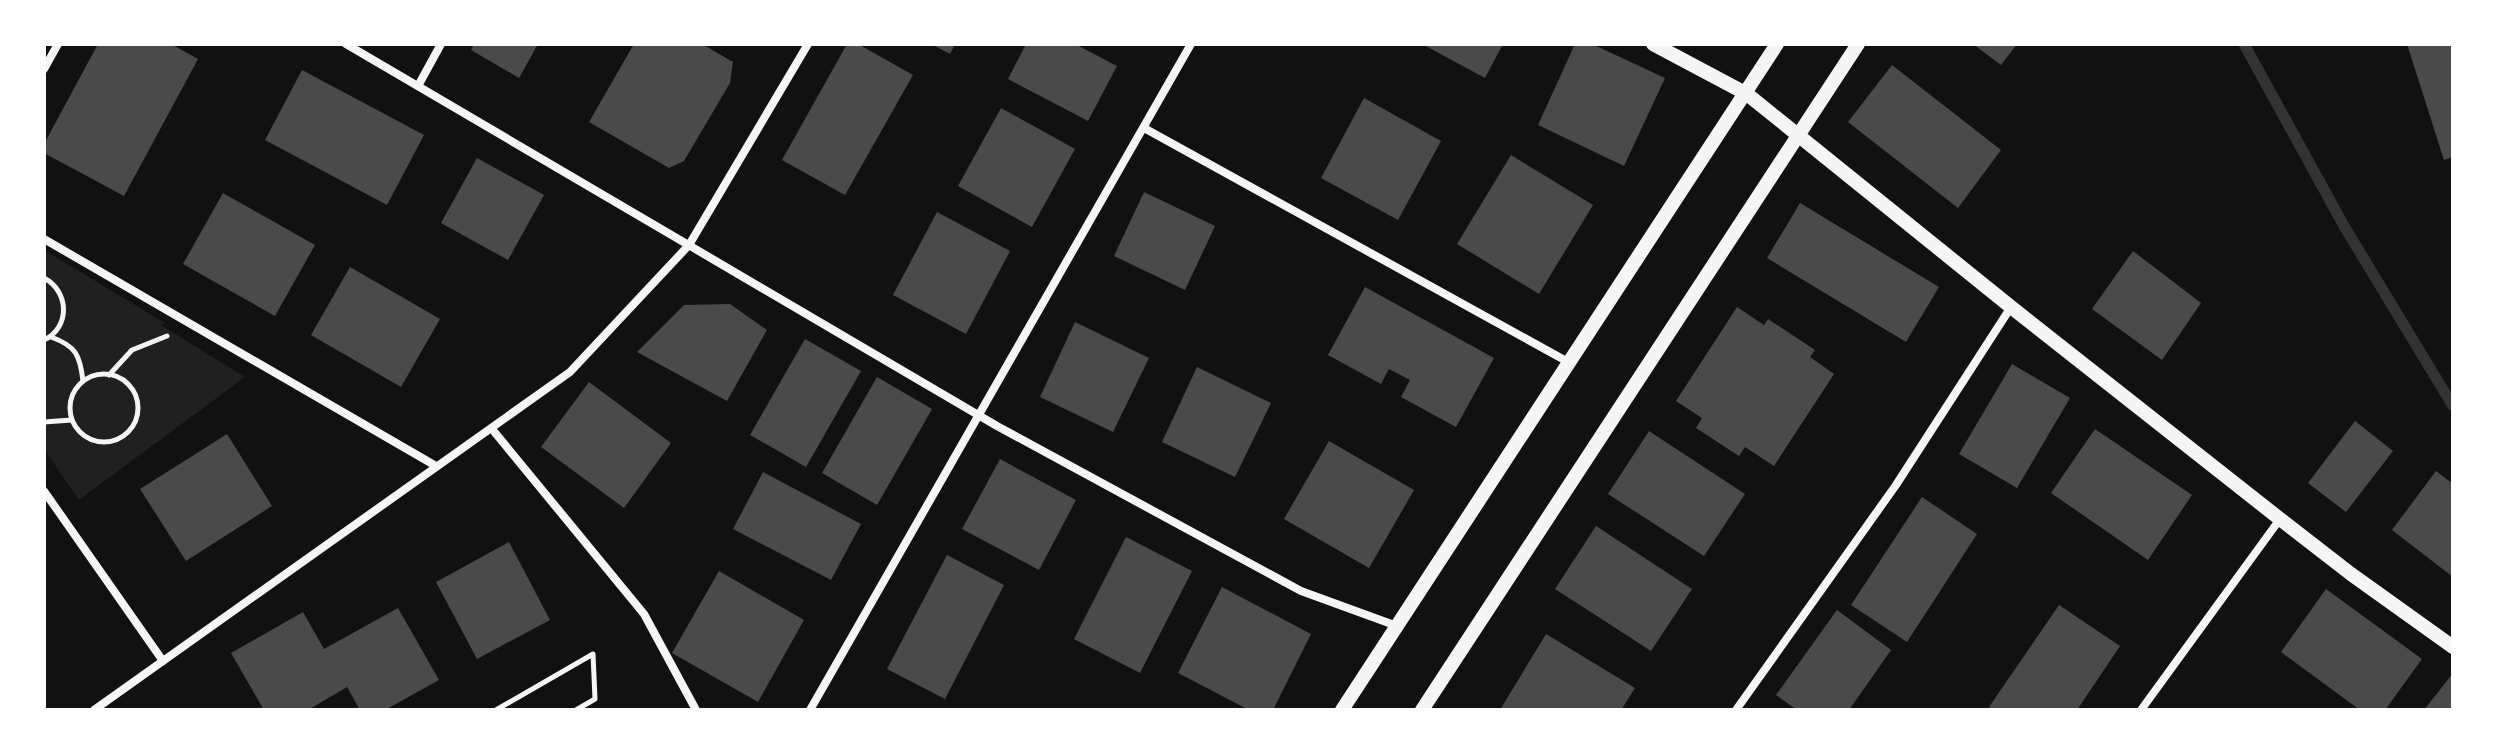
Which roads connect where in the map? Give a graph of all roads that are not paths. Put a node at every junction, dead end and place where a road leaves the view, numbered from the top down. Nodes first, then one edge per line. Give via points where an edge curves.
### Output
1 (58, 44) edge
2 (346, 44) edge
3 (441, 44) edge
4 (808, 44) edge
5 (1191, 44) edge
6 (1653, 44) edge
7 (1777, 44) edge
8 (1858, 44) edge
9 (44, 69) edge
10 (418, 86) junction
11 (1747, 94) junction
12 (1144, 128) junction
13 (1797, 136) junction
14 (44, 239) edge
15 (689, 245) junction
16 (2011, 307) junction
17 (1570, 363) junction
18 (979, 416) junction
19 (492, 429) junction
20 (436, 466) junction
21 (44, 491) edge
22 (2280, 519) junction
23 (1397, 626) junction
24 (2453, 647) edge
25 (163, 661) junction
26 (1427, 708) edge
27 (94, 710) edge
28 (696, 710) edge
29 (810, 710) edge
30 (1342, 710) edge
31 (1736, 710) edge
32 (2141, 710) edge

1 - 9 street
2 - 10 street
3 - 10 street
4 - 15 street
5 - 12 street
6 - 11 street
7 - 11 street
8 - 13 street
10 - 15 street
11 - 13 street
11 - 17 street
12 - 17 street
12 - 18 street
13 - 16 street
13 - 26 street
14 - 20 street
15 - 18 street
15 - 19 street via 570,372
16 - 22 street
16 - 31 street via 1896,485
17 - 23 street
18 - 23 street via 1301,591
18 - 29 street
19 - 20 street
19 - 28 street via 644,614
20 - 25 street
21 - 25 street
22 - 24 street
22 - 32 street
23 - 30 street
25 - 27 street

